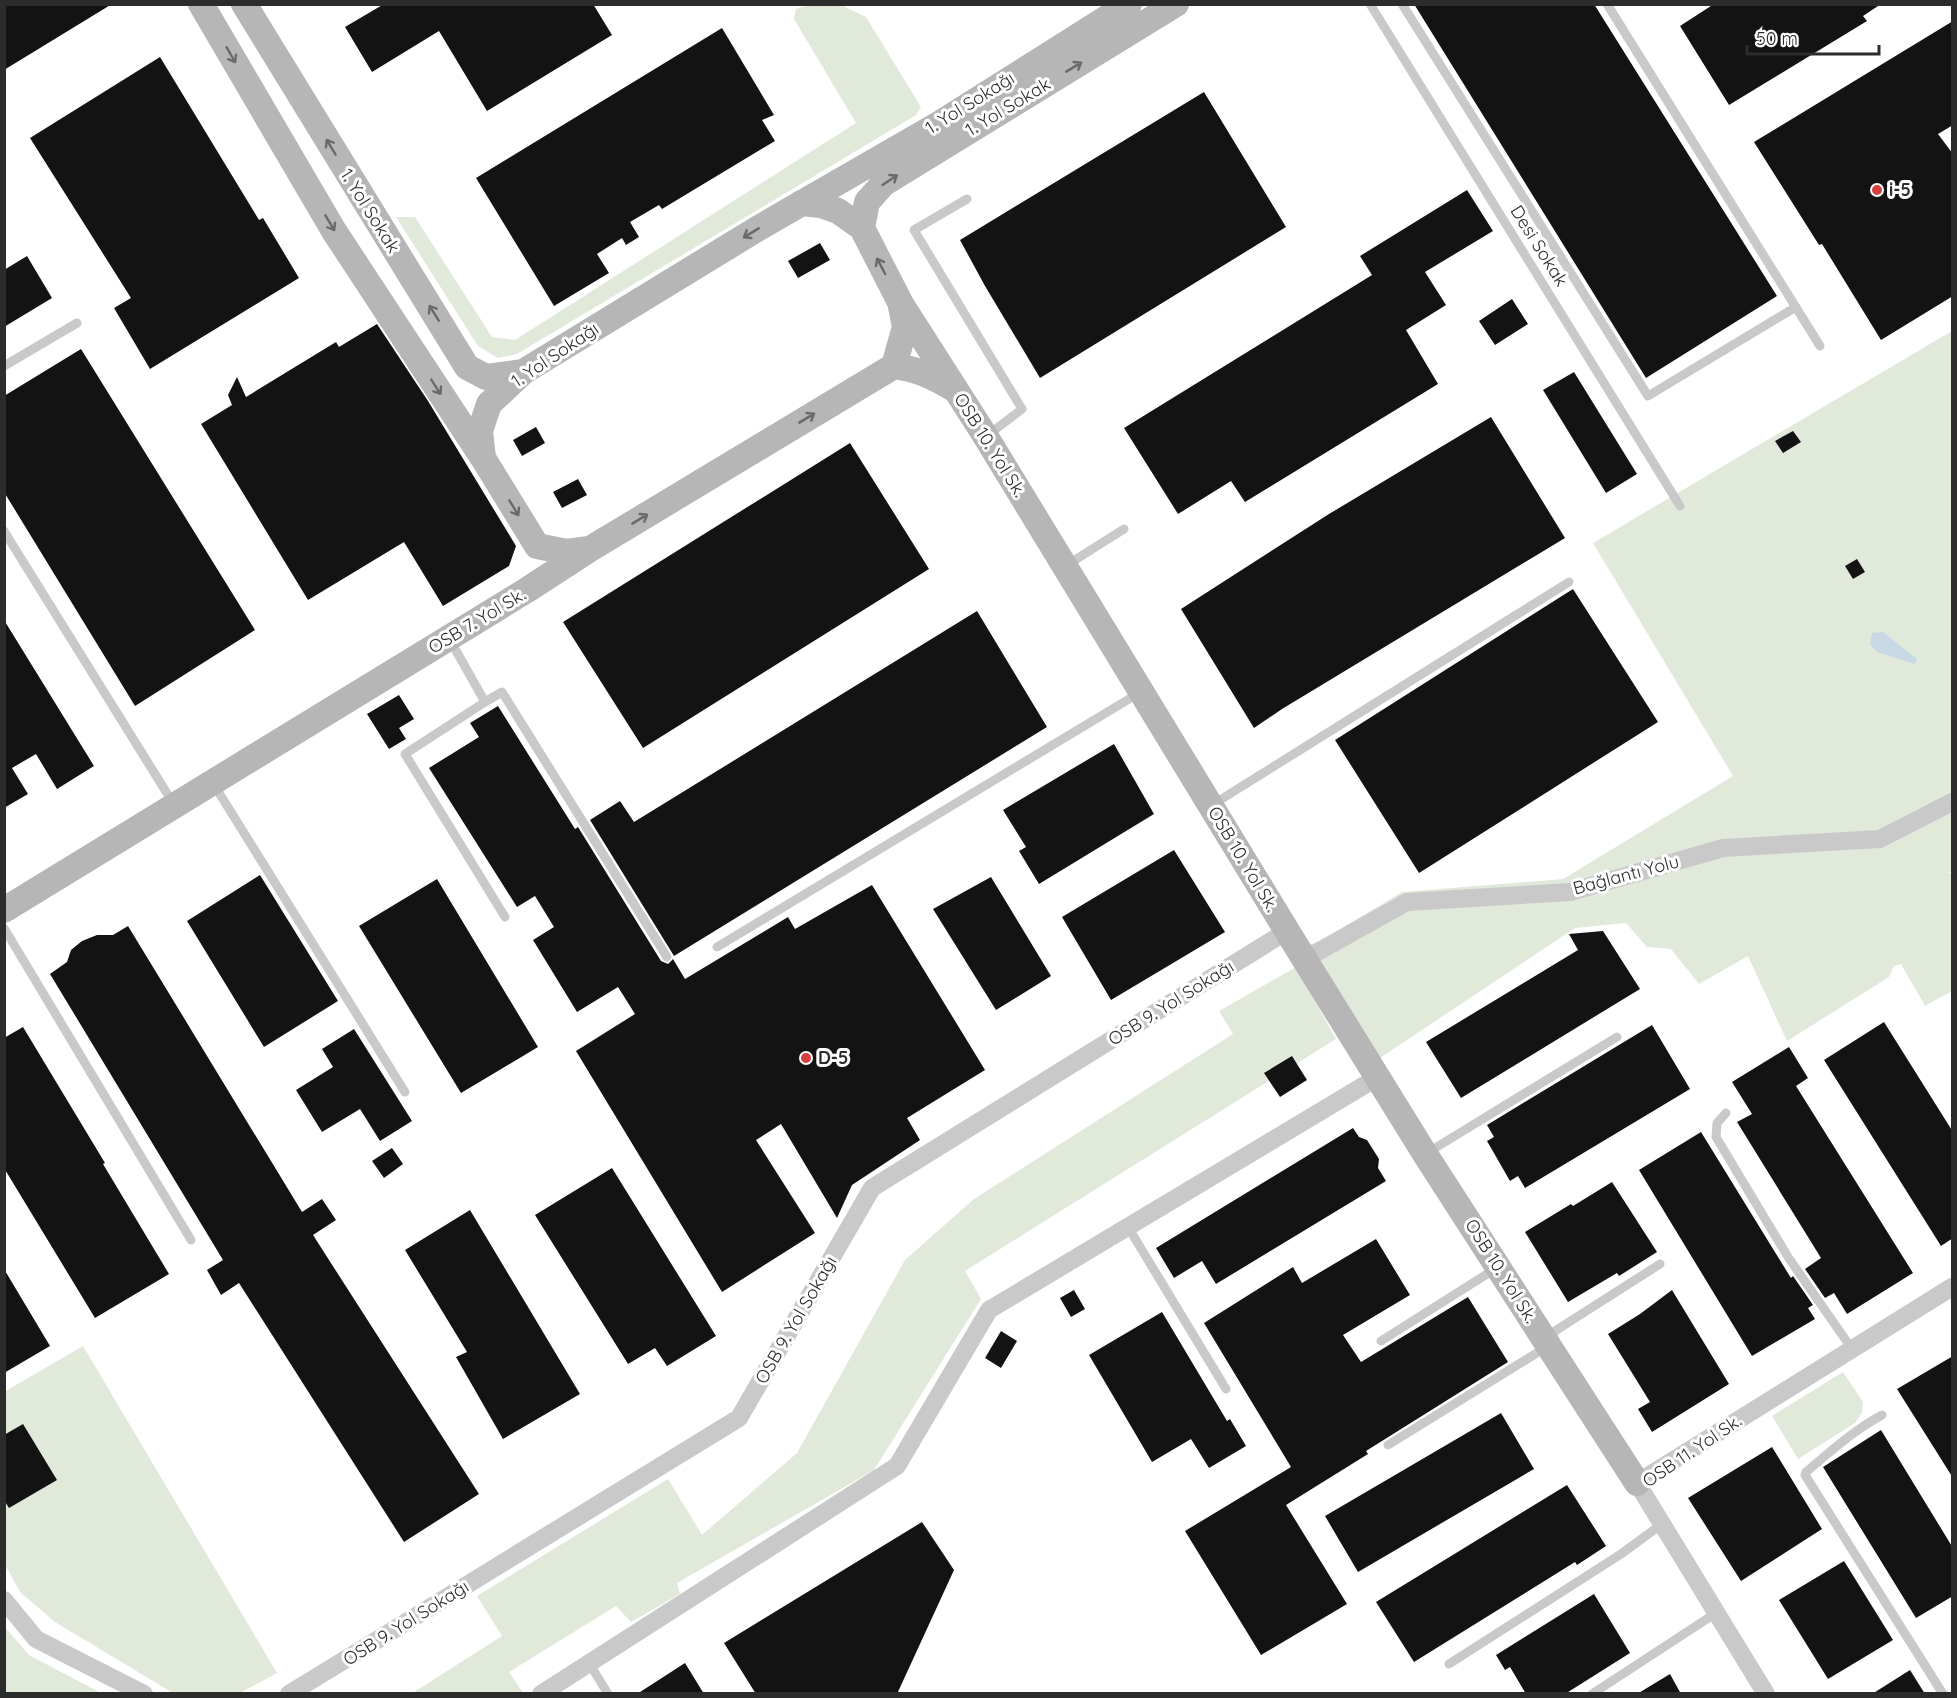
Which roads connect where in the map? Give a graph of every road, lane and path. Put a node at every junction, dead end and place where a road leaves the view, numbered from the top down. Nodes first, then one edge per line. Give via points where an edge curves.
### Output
1 (201, 4) edge
2 (244, 4) edge
3 (1129, 4) edge
4 (1176, 4) edge
5 (1370, 4) edge
6 (1402, 4) edge
7 (1607, 4) edge
8 (945, 133) junction
9 (967, 199) dead end
10 (801, 203) junction
11 (862, 228) junction
12 (901, 304) junction
13 (1796, 307) junction
14 (77, 323) dead end
15 (1820, 346) dead end
16 (4, 366) edge
17 (894, 366) junction
18 (523, 372) junction
19 (956, 391) junction
20 (986, 437) junction
21 (483, 458) junction
22 (1680, 506) dead end
23 (1124, 529) dead end
24 (4, 531) edge
25 (537, 546) junction
26 (590, 549) junction
27 (1065, 566) junction
28 (1569, 582) dead end
29 (527, 591) junction
30 (449, 638) junction
31 (1141, 692) junction
32 (485, 702) junction
33 (212, 783) junction
34 (1953, 802) edge
35 (175, 806) junction
36 (1211, 806) junction
37 (4, 910) edge
38 (505, 916) dead end
39 (4, 928) edge
40 (1287, 930) junction
41 (717, 947) dead end
42 (667, 957) dead end
43 (1305, 959) junction
44 (1617, 1037) dead end
45 (1378, 1077) junction
46 (405, 1092) dead end
47 (1726, 1113) dead end
48 (1425, 1154) junction
49 (1128, 1227) junction
50 (191, 1240) dead end
51 (1660, 1264) dead end
52 (1499, 1267) junction
53 (1953, 1287) edge
54 (1381, 1341) dead end
55 (1548, 1346) junction
56 (1852, 1349) junction
57 (1226, 1389) dead end
58 (1882, 1415) dead end
59 (1388, 1445) dead end
60 (1637, 1483) junction
61 (1662, 1524) junction
62 (4, 1600) edge
63 (1716, 1612) junction
64 (588, 1662) junction
65 (1449, 1664) dead end
66 (144, 1694) edge
67 (289, 1694) edge
68 (541, 1694) edge
69 (608, 1694) edge
70 (1592, 1694) edge
71 (1766, 1694) edge
72 (1943, 1694) edge

1 -> 21 street via 334,231
18 -> 2 street, 1. Yol Sokak via 486,377 467,367
3 - 8 street, 1. Yol Sokağı
8 -> 4 street, 1. Yol Sokak
5 - 22 lane, Desi Sokak
6 - 13 lane via 1648,396
7 - 13 lane
8 - 10 street, 1. Yol Sokağı
11 -> 8 street, 1. Yol Sokak via 867,202
9 - 20 lane via 914,230 1022,410
10 - 11 street via 838,211
10 -> 18 street, 1. Yol Sokağı
12 -> 11 street, OSB 10. Yol Sk.
12 - 17 street via 905,327
12 - 19 street, OSB 10. Yol Sk.
13 - 15 lane
14 - 16 lane
17 - 19 street via 931,375
26 -> 17 street, OSB 7. Yol Sk.
18 - 21 street, 1. Yol Sokağı via 489,404 480,431
19 - 20 street, OSB 10. Yol Sk.
20 - 27 street, OSB 10. Yol Sk.
21 -> 25 street
23 - 27 lane
24 - 35 lane
25 - 26 street via 567,552
25 - 29 street via 534,576
26 - 29 street, OSB 7. Yol Sk.
27 - 31 street, OSB 10. Yol Sk.
28 - 36 lane
29 - 30 street, OSB 7. Yol Sk.
30 - 32 lane
30 - 33 street, OSB 7. Yol Sk.
31 - 36 street, OSB 10. Yol Sk.
31 - 41 lane
32 - 38 lane via 405,753
32 - 42 lane via 502,692
33 - 35 street, OSB 7. Yol Sk.
33 - 46 lane
34 - 43 street, Bağlantı Yolu via 1880,839 1723,848 1570,892 1407,902
35 - 37 street, OSB 7. Yol Sk.
36 - 40 street, OSB 10. Yol Sk.
39 - 50 lane
40 - 43 street, OSB 10. Yol Sk.
40 - 67 street, OSB 9. Yol Sokağı via 872,1188 739,1418
43 - 45 street, OSB 10. Yol Sk.
44 - 48 lane
45 - 48 street, OSB 10. Yol Sk.
45 - 49 street
47 - 56 lane via 1717,1123 1716,1137 1788,1257
48 - 52 street, OSB 10. Yol Sk.
49 - 57 lane
49 - 64 street via 989,1310 897,1467
51 - 55 lane via 1555,1331
52 - 54 lane
52 - 55 street, OSB 10. Yol Sk.
53 - 56 street, OSB 11. Yol Sk.
55 - 59 lane
55 - 60 street, OSB 10. Yol Sk.
56 - 60 street, OSB 11. Yol Sk.
58 - 72 lane via 1850,1436 1805,1475
60 - 61 street, OSB 11. Yol Sk.
61 - 63 street, OSB 11. Yol Sk.
61 - 65 lane
62 - 66 street via 36,1639
63 - 70 lane
63 - 71 street, OSB 11. Yol Sk.
64 - 68 street
64 - 69 lane

